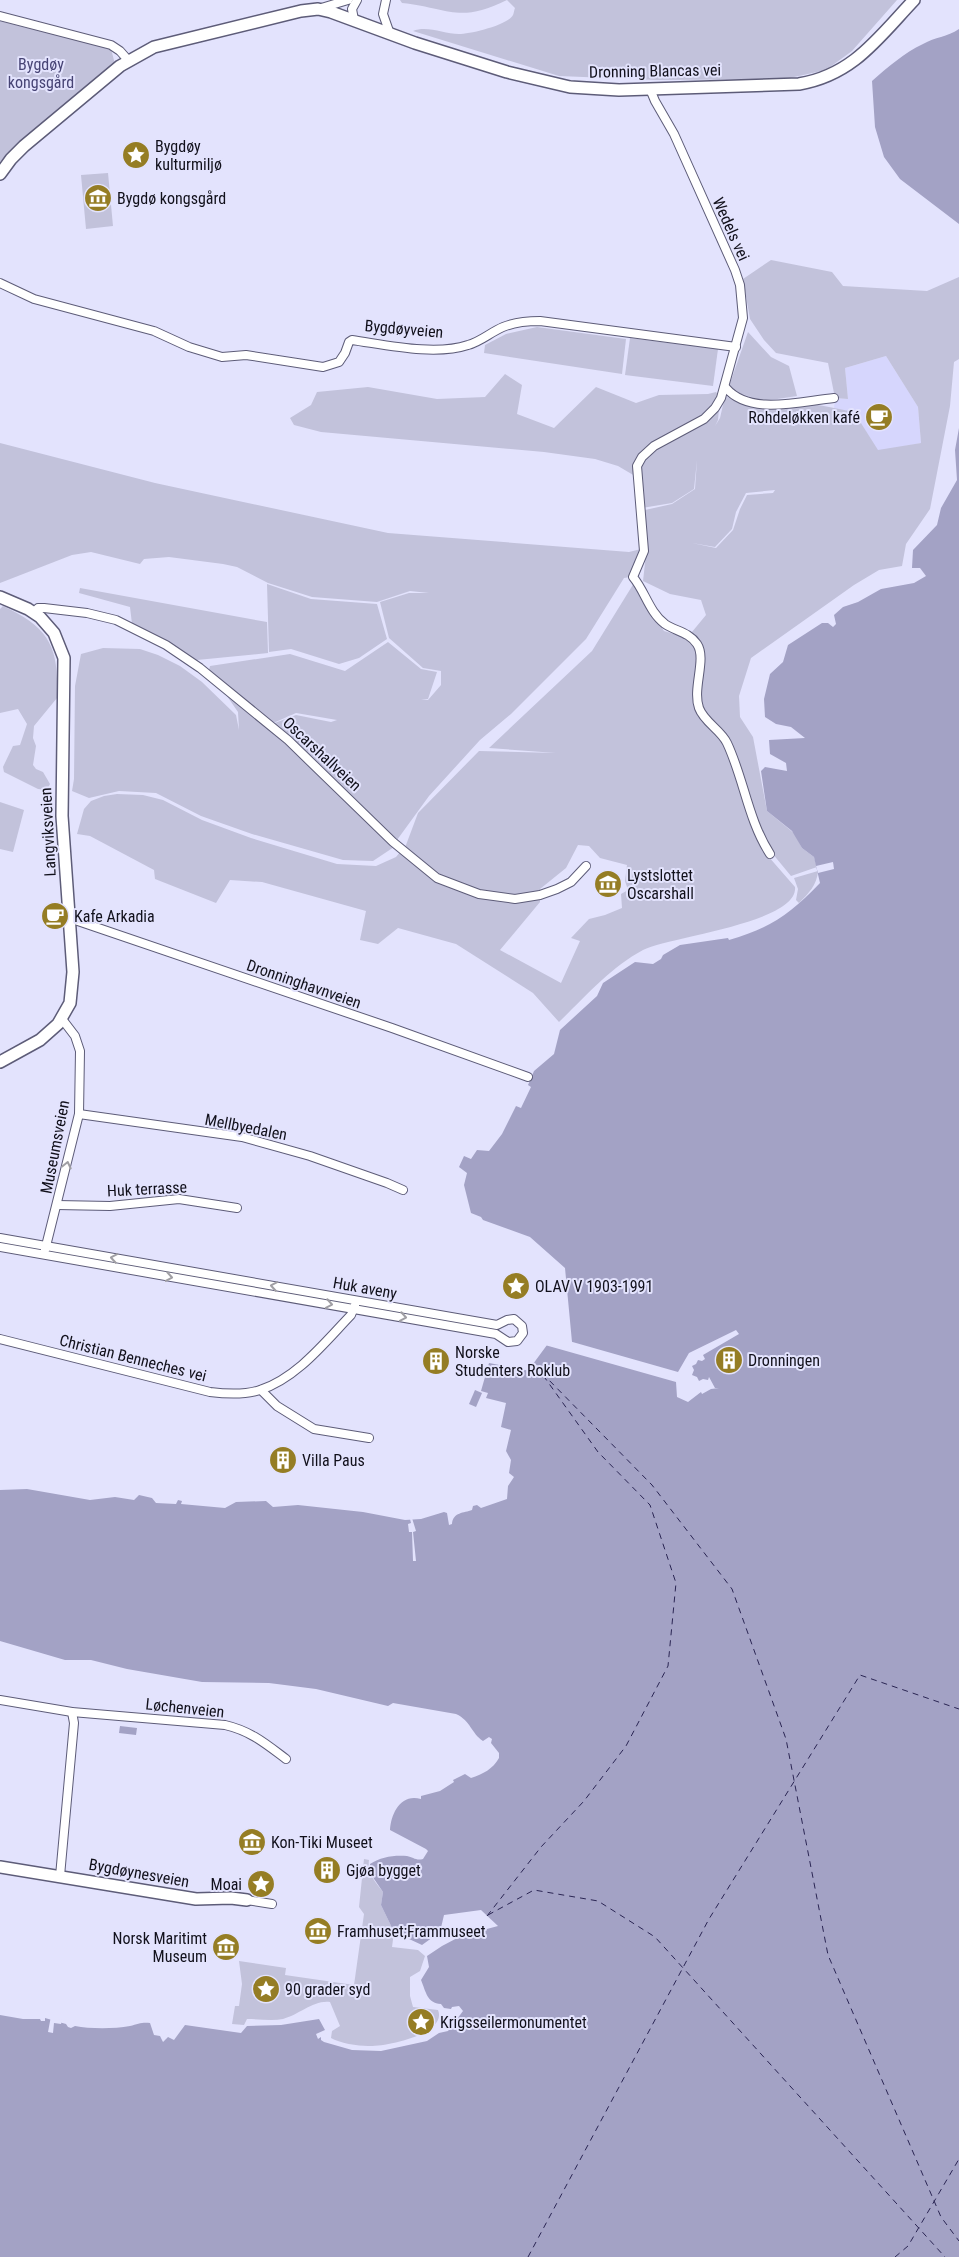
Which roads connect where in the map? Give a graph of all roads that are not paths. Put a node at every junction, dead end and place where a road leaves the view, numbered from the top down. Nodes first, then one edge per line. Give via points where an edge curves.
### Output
1 (348, 0) edge
2 (357, 0) edge
3 (386, 0) edge
4 (914, 0) edge
5 (318, 9) junction
6 (0, 16) edge
7 (354, 20) junction
8 (390, 34) junction
9 (128, 60) junction
10 (650, 89) junction
11 (0, 174) edge
12 (0, 283) edge
13 (736, 347) junction
14 (726, 388) junction
15 (834, 398) dead end
16 (0, 598) edge
17 (34, 612) junction
18 (770, 854) dead end
19 (586, 866) dead end
20 (69, 918) junction
21 (62, 1019) junction
22 (0, 1062) edge
23 (528, 1077) dead end
24 (79, 1114) junction
25 (403, 1190) dead end
26 (57, 1205) junction
27 (237, 1208) dead end
28 (0, 1238) edge
29 (0, 1246) edge
30 (45, 1250) junction
31 (94, 1254) junction
32 (140, 1262) junction
33 (92, 1263) junction
34 (138, 1271) junction
35 (192, 1271) junction
36 (190, 1281) junction
37 (245, 1281) junction
38 (244, 1290) junction
39 (304, 1291) junction
40 (303, 1300) junction
41 (356, 1304) junction
42 (422, 1311) junction
43 (419, 1320) junction
44 (0, 1339) edge
45 (261, 1390) junction
46 (368, 1438) dead end
47 (0, 1700) edge
48 (72, 1712) junction
49 (286, 1759) dead end
50 (0, 1867) edge
51 (60, 1876) junction
52 (247, 1900) joint
53 (272, 1904) dead end

1 - 5 street
2 - 7 street via 352,9
3 - 8 street via 383,14
4 - 10 street, Dronning Blancas vei via 856,59 840,72 825,78 799,84
5 - 7 street, Dronning Blancas vei
5 - 9 street via 301,10 165,44
6 - 9 street via 111,45
7 - 8 street, Dronning Blancas vei
8 - 10 street, Dronning Blancas vei via 538,81 585,88
9 - 11 street via 16,153
10 - 13 street, Wedels vei via 674,134 735,270 743,308
12 - 13 street, Bygdøyveien via 34,299 154,331 222,357 246,355 316,367 339,362 352,340 448,350 470,345 503,327 540,320
13 - 14 street, Wedels vei via 728,369
14 - 15 street via 732,396 743,401 766,404
14 - 18 street, Wedels vei via 715,408 704,419 654,446 637,466 644,551 633,577 659,618 687,634 697,644 700,652 695,693 699,710 726,741 758,832
16 - 17 street, Langviksveien
17 - 19 street, Oscarshallveien via 44,608 87,612 116,620 166,645 200,668 288,740 393,842 437,878 479,894 515,899 557,889 571,882
17 - 20 street, Langviksveien via 54,634 64,658 61,801
20 - 21 street, Langviksveien via 73,984 70,1002
20 - 23 street, Dronninghavnveien
21 - 22 street, Langviksveien via 40,1040
21 - 24 street, Museumsveien via 75,1036 80,1051
24 - 25 street, Mellbyedalen via 242,1137 310,1156
26 -> 24 street, Museumsveien
26 - 27 street, Huk terrasse via 110,1206 179,1199
26 - 30 street, Museumsveien
28 - 30 street, Huk aveny
29 - 30 street, Huk aveny
30 - 31 street, Huk aveny
30 - 33 street, Huk aveny
32 -> 31 street, Huk aveny
31 - 33 street
32 - 34 street
32 - 35 street, Huk aveny
33 - 34 street, Huk aveny
34 -> 36 street, Huk aveny
35 - 36 street
35 - 37 street, Huk aveny
36 - 38 street, Huk aveny
37 - 38 street
39 -> 37 street, Huk aveny
38 - 40 street, Huk aveny
39 - 40 street
39 - 41 street, Huk aveny
40 -> 41 street, Huk aveny
41 - 42 street, Huk aveny
41 -> 43 street, Huk aveny
41 - 45 street, Christian Benneches vei via 353,1313 289,1375
42 - 43 street
42 - 43 street, Huk aveny via 497,1325 514,1319 522,1326 523,1333 517,1341 508,1342 496,1334
44 - 45 street, Christian Benneches vei via 210,1392 225,1394
45 - 46 street via 278,1406 314,1429
47 - 48 street, Løchenveien
48 - 49 street, Løchenveien via 239,1728 258,1737
48 - 51 street
50 - 51 street, Bygdøynesveien
51 - 52 street, Bygdøynesveien via 196,1899
52 - 53 street, Bygdøynesveien

